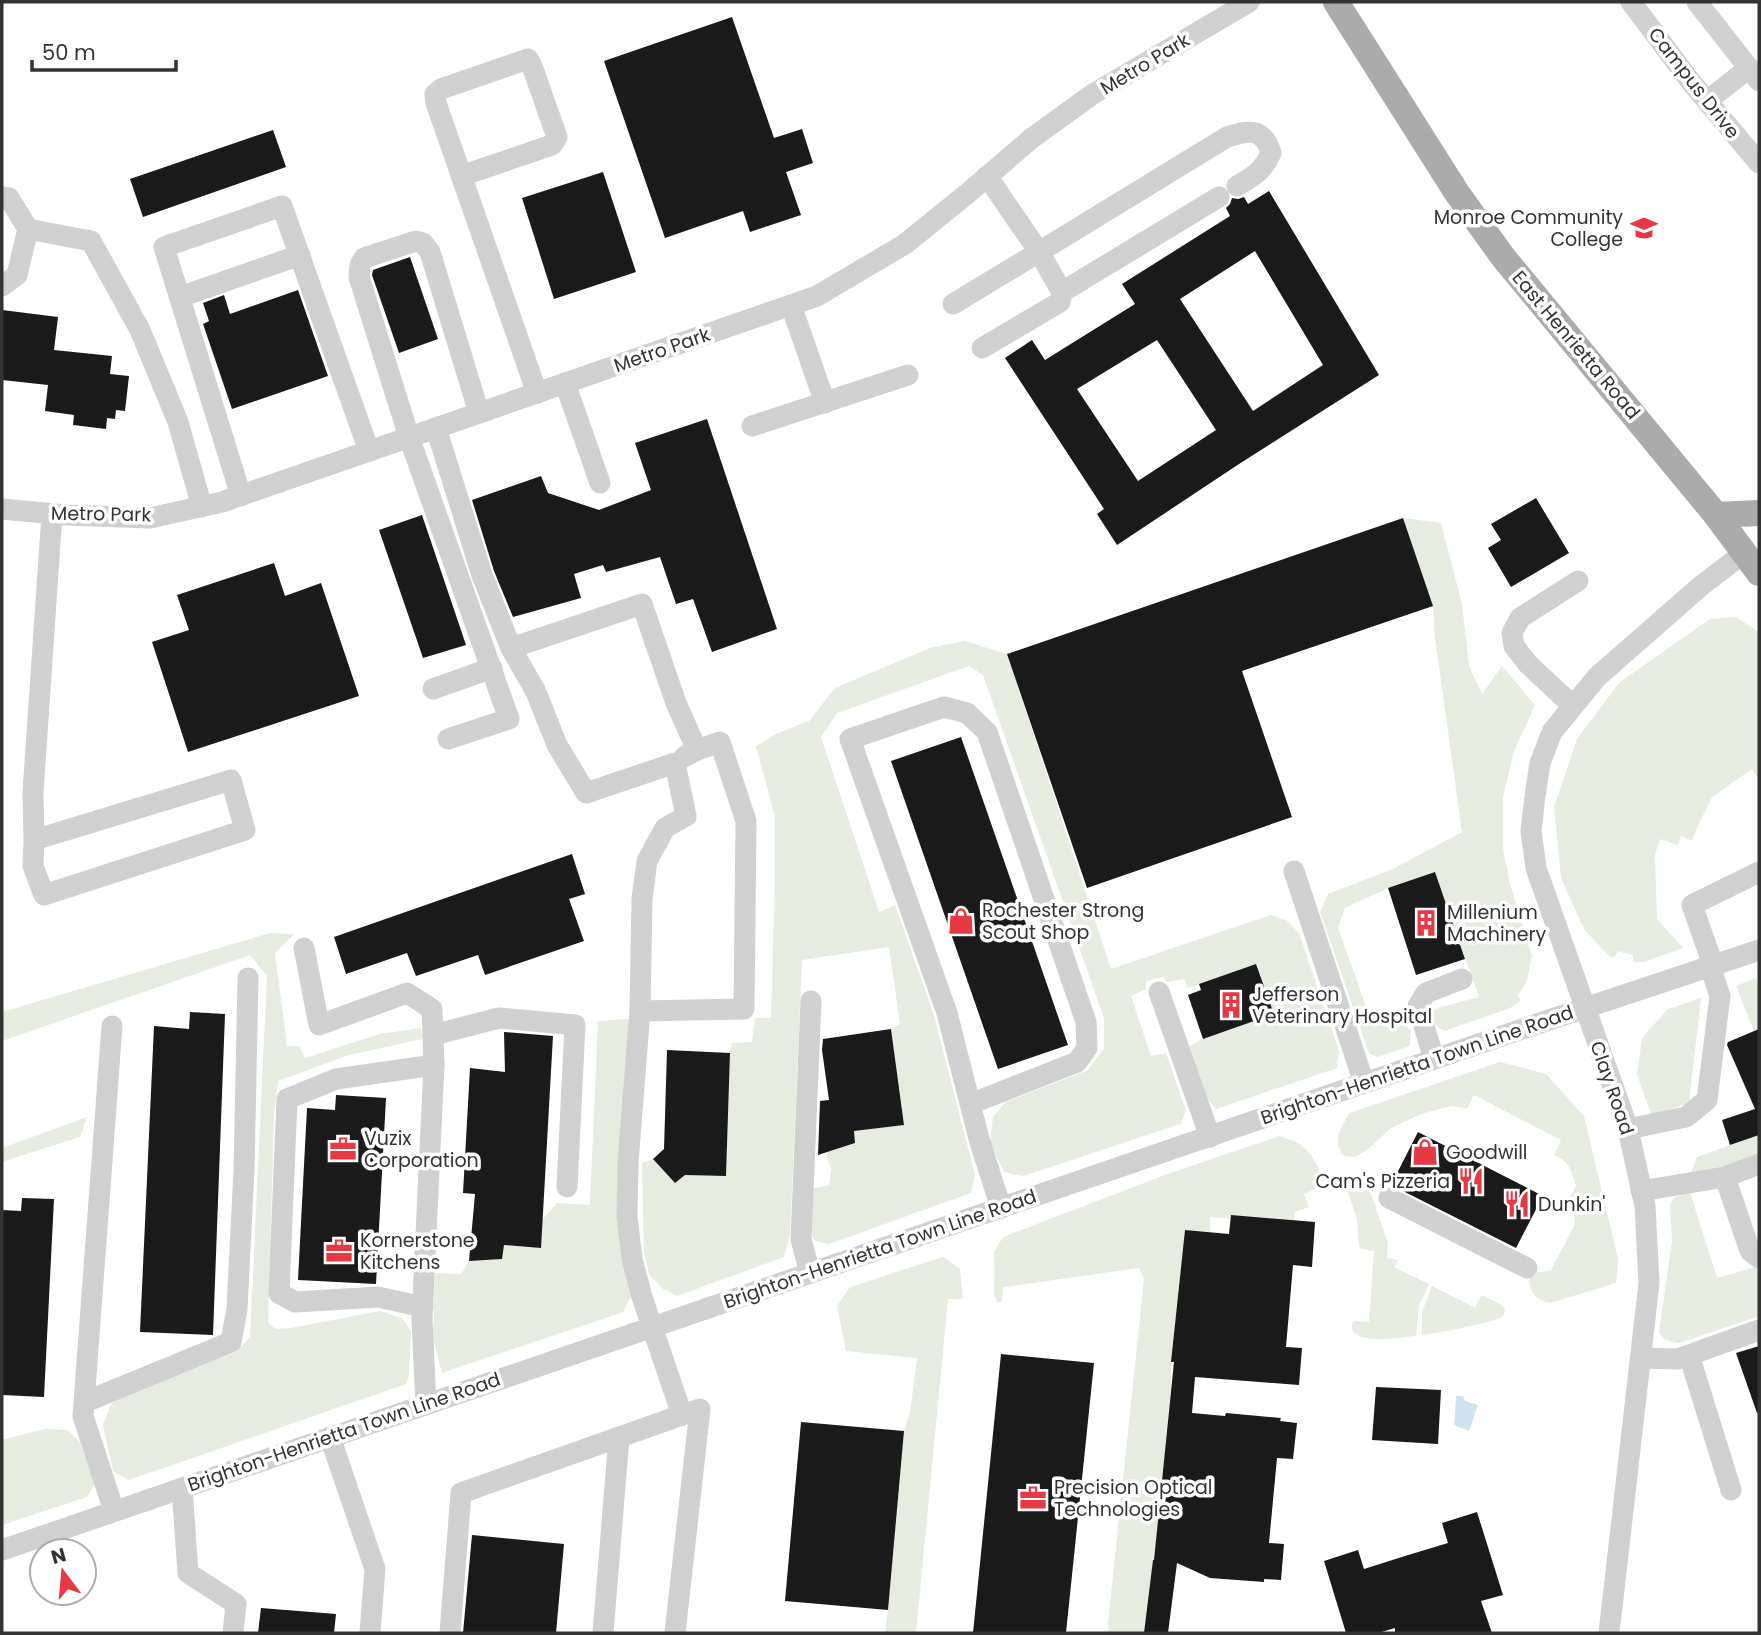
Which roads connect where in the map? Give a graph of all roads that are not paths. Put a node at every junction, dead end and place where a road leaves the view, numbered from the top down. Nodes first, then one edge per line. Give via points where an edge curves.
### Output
1 (1249, 2) edge
2 (1336, 2) edge
3 (1697, 2) edge
4 (1638, 4) edge
5 (1754, 75) edge
6 (1707, 101) junction
7 (1759, 163) edge
8 (461, 176) junction
9 (987, 176) junction
10 (2, 197) edge
11 (28, 229) junction
12 (1039, 252) junction
13 (299, 255) junction
14 (2, 286) edge
15 (1062, 292) junction
16 (180, 297) junction
17 (953, 303) dead end
18 (791, 305) junction
19 (982, 348) dead end
20 (908, 375) dead end
21 (565, 383) junction
22 (537, 393) junction
23 (825, 402) junction
24 (479, 413) junction
25 (752, 426) dead end
26 (436, 428) junction
27 (409, 437) junction
28 (369, 451) junction
29 (600, 483) dead end
30 (241, 496) junction
31 (202, 507) junction
32 (2, 509) edge
33 (1759, 513) edge
34 (52, 514) junction
35 (1716, 515) junction
36 (1752, 563) edge
37 (1578, 581) dead end
38 (511, 648) junction
39 (492, 668) junction
40 (433, 689) dead end
41 (1573, 706) junction
42 (448, 739) dead end
43 (697, 750) junction
44 (675, 763) junction
45 (34, 841) junction
46 (1294, 871) dead end
47 (1759, 872) edge
48 (304, 948) dead end
49 (1759, 950) edge
50 (1711, 966) junction
51 (248, 978) dead end
52 (1462, 979) dead end
53 (1159, 992) dead end
54 (811, 1001) dead end
55 (1585, 1007) junction
56 (640, 1010) junction
57 (112, 1026) dead end
58 (433, 1035) junction
59 (1434, 1059) junction
60 (434, 1065) junction
61 (1364, 1083) junction
62 (970, 1104) junction
63 (1628, 1129) junction
64 (1210, 1136) junction
65 (1759, 1164) edge
66 (1725, 1177) junction
67 (567, 1187) dead end
68 (1641, 1191) junction
69 (1389, 1198) dead end
70 (1001, 1208) junction
71 (1759, 1258) edge
72 (1527, 1268) dead end
73 (810, 1273) junction
74 (423, 1307) junction
75 (653, 1326) junction
76 (1759, 1331) edge
77 (1689, 1356) junction
78 (1641, 1358) junction
79 (85, 1402) junction
80 (426, 1405) junction
81 (682, 1415) junction
82 (330, 1437) junction
83 (619, 1437) junction
84 (182, 1488) junction
85 (1731, 1490) dead end
86 (114, 1511) junction
87 (2, 1550) edge
88 (233, 1633) edge
89 (370, 1633) edge
90 (450, 1633) edge
91 (603, 1633) edge
92 (675, 1633) edge
93 (1609, 1633) edge

1 - 9 street, Metro Park via 1093,94
2 - 35 main road, East Henrietta Road via 1457,194 1503,257
3 - 5 street
4 - 6 street, Campus Drive
5 - 6 street
6 - 7 street, Campus Drive
8 - 8 street via 435,94 528,59 557,137 552,145
8 - 22 street
9 - 12 street
9 - 18 street, Metro Park via 905,244 817,296
10 - 11 street via 9,198
11 - 14 street via 17,275
11 - 31 street via 91,241 140,330 178,422
12 - 15 street
12 - 15 street via 1227,137 1257,133 1267,141 1271,153 1257,174
12 - 17 street
13 - 16 street
13 - 16 street via 282,206 164,247
13 - 28 street
15 - 19 street via 1060,302
16 - 30 street
18 - 21 street, Metro Park
18 - 23 street
20 - 23 street
21 - 22 street, Metro Park
21 - 29 street
22 - 24 street, Metro Park
23 - 25 street
24 - 26 street, Metro Park
24 - 27 street via 423,243 416,241 364,258 359,277
26 - 27 street, Metro Park
26 - 38 street via 482,575
27 - 28 street, Metro Park
27 - 39 street
28 - 30 street, Metro Park
30 - 31 street, Metro Park
31 - 34 street, Metro Park via 150,518
32 - 34 street, Metro Park
33 - 35 main road
34 - 45 street via 33,792
35 - 36 main road, East Henrietta Road
36 - 41 street, Clay Road via 1702,585 1597,677
37 - 41 street via 1520,618 1512,633 1514,646 1528,664
38 - 43 street via 642,604
38 - 44 street via 536,692 557,745 586,793
39 - 40 street
39 - 42 street via 509,719
41 - 55 street, Clay Road via 1552,732 1540,763 1531,831 1536,868
43 - 44 street
43 - 56 street via 720,742 746,821 744,1009
44 - 56 street via 686,816 665,828 647,861
45 - 45 street via 231,780 245,830 44,895 33,866
46 - 61 street
47 - 50 street via 1692,905
48 - 58 street via 319,1025 407,993 432,1009
49 - 50 street, Brighton-Henrietta Town Line Road
50 - 55 street, Brighton-Henrietta Town Line Road
50 - 63 street via 1720,996 1707,1100 1686,1117
51 - 79 street via 239,1281 230,1342
52 - 59 street via 1426,993 1418,1006
53 - 64 street
54 - 73 street via 801,1239
55 - 59 street, Brighton-Henrietta Town Line Road
55 - 63 street, Clay Road
56 - 75 street via 627,1217 632,1259
57 - 79 street
58 - 60 street
58 - 67 street via 499,1018 575,1025
59 - 61 street, Brighton-Henrietta Town Line Road
60 - 74 street
60 - 74 street via 336,1079 286,1099 279,1293 295,1302 378,1297
61 - 64 street, Brighton-Henrietta Town Line Road
62 - 62 street via 947,1013 850,739 944,707 967,713 987,732 1086,1022 1087,1048 1077,1062
62 - 70 street
63 - 68 street, Clay Road
64 - 70 street, Brighton-Henrietta Town Line Road
65 - 66 street
66 - 68 street
66 - 71 street via 1749,1251
68 - 78 street, Clay Road via 1649,1283
69 - 72 street
70 - 73 street, Brighton-Henrietta Town Line Road
73 - 75 street, Brighton-Henrietta Town Line Road
74 - 80 street
75 - 80 street, Brighton-Henrietta Town Line Road
75 - 81 street
76 - 77 street
77 - 78 street
77 - 85 street
78 - 93 street, Clay Road
79 - 86 street via 83,1416
80 - 82 street, Brighton-Henrietta Town Line Road
81 - 83 street
81 - 92 street via 700,1409
82 - 84 street, Brighton-Henrietta Town Line Road
82 - 89 street via 375,1569
83 - 90 street via 461,1493
83 - 91 street
84 - 86 street, Brighton-Henrietta Town Line Road
84 - 88 street via 188,1573 236,1604
86 - 87 street, Brighton-Henrietta Town Line Road

